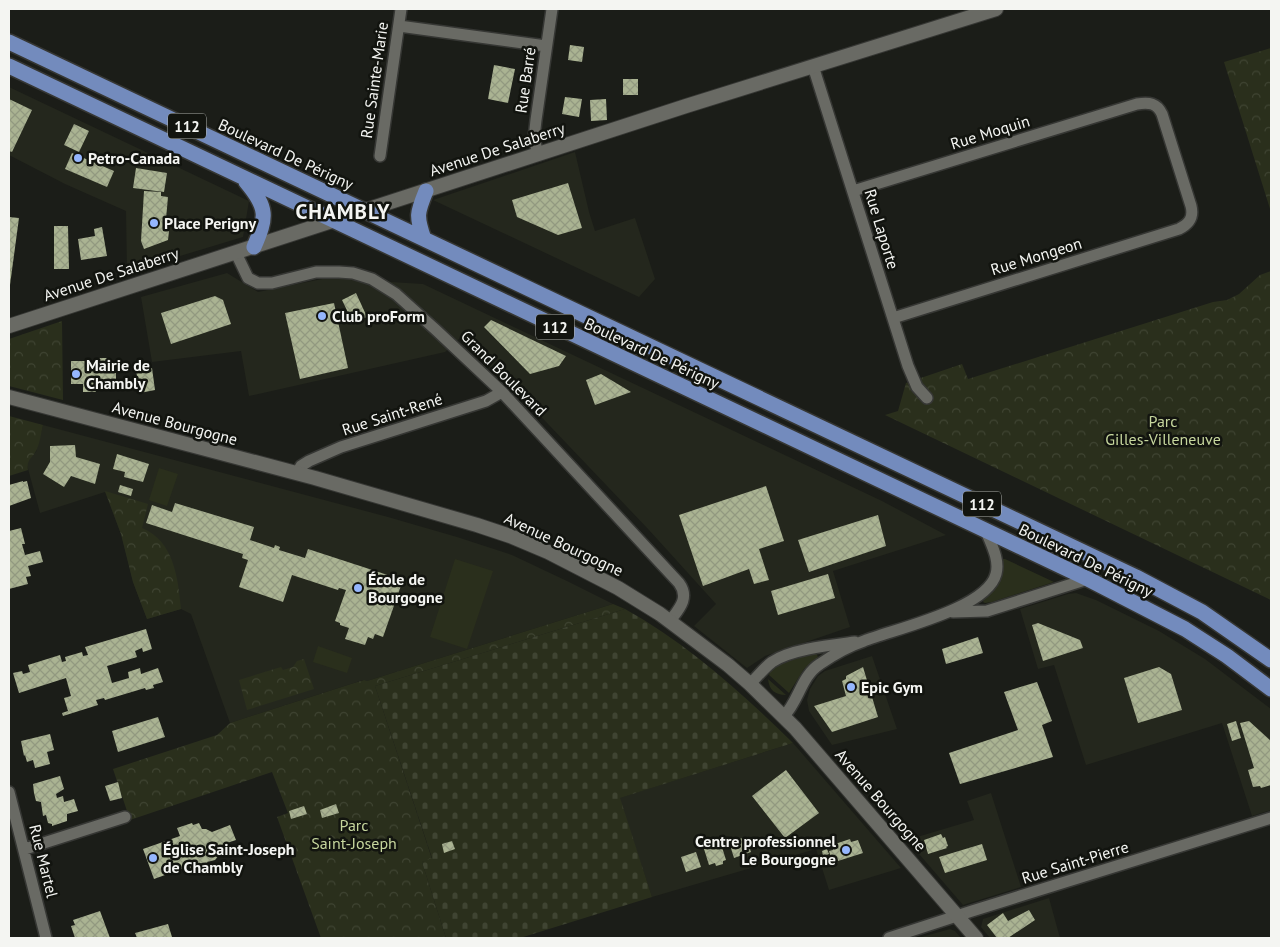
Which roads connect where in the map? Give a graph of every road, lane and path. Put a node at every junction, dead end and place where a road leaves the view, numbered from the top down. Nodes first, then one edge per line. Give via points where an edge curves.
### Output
1 (401, 9) edge
2 (552, 9) edge
3 (996, 9) edge
4 (399, 26) junction
5 (9, 42) edge
6 (546, 46) junction
7 (9, 66) edge
8 (813, 66) junction
9 (538, 155) junction
10 (380, 156) dead end
11 (241, 177) junction
12 (426, 191) junction
13 (853, 192) junction
14 (364, 211) junction
15 (334, 221) junction
16 (1188, 223) joint
17 (424, 239) junction
18 (254, 247) junction
19 (236, 253) junction
20 (893, 318) junction
21 (9, 326) edge
22 (502, 392) junction
23 (9, 397) edge
24 (927, 398) dead end
25 (297, 473) junction
26 (986, 531) junction
27 (1088, 579) junction
28 (952, 612) junction
29 (670, 621) junction
30 (862, 642) junction
31 (1271, 660) edge
32 (750, 684) junction
33 (1271, 689) edge
34 (784, 716) junction
35 (9, 792) edge
36 (125, 817) dead end
37 (1271, 818) edge
38 (24, 850) junction
39 (957, 916) junction
40 (46, 938) edge
41 (889, 938) edge
42 (976, 938) edge

1 - 4 street, Rue Sainte-Marie
2 - 6 street, Rue Barré
3 - 8 street, Avenue De Salaberry
4 - 6 street
4 - 10 street, Rue Sainte-Marie
5 - 14 main road, Boulevard De Périgny / 112
6 - 9 street, Rue Barré via 534,138
7 - 11 main road, Boulevard De Périgny / 112
8 - 9 street, Avenue De Salaberry
8 - 13 street, Rue Laporte
9 - 12 street, Avenue De Salaberry
11 - 15 main road, Boulevard De Périgny / 112
11 - 18 main road via 259,198 264,213
12 - 14 street, Avenue De Salaberry
12 - 17 main road via 418,219
13 - 16 street, Rue Moquin via 1137,104 1153,104 1161,111 1192,206 1192,217
13 - 20 street, Rue Laporte
14 - 15 street, Avenue De Salaberry
14 - 17 main road, Boulevard De Périgny / 112
15 - 18 street, Avenue De Salaberry
15 - 26 main road, Boulevard De Périgny / 112
16 - 20 street, Rue Mongeon via 1179,229
17 - 31 main road, Boulevard De Périgny / 112 via 1136,577 1208,616
18 - 19 street, Avenue De Salaberry
19 - 21 street, Avenue De Salaberry
19 - 22 street, Grand Boulevard via 248,278 258,283 330,271 361,275 384,285
20 - 24 street, Rue Laporte via 910,374
22 - 25 street, Rue Saint-René via 486,401 317,457 302,465
22 - 29 street, Grand Boulevard via 679,584 684,591 684,600
23 - 25 street, Avenue Bourgogne
25 - 29 street, Avenue Bourgogne via 510,536 604,580
26 - 27 main road, Boulevard De Périgny / 112
26 - 28 street via 997,564 994,580 983,592
27 - 28 street via 987,611
27 - 33 main road, Boulevard De Périgny / 112 via 1180,626
28 - 30 street
29 - 32 street, Avenue Bourgogne
30 - 32 street via 816,647 779,658
30 - 34 street via 812,670
32 - 34 street, Avenue Bourgogne
34 - 39 street, Avenue Bourgogne
35 - 38 street, Rue Martel
36 - 38 street
37 - 39 street, Rue Saint-Pierre
38 - 40 street, Rue Martel
39 - 41 street, Rue Saint-Pierre
39 - 42 street, Avenue Bourgogne

